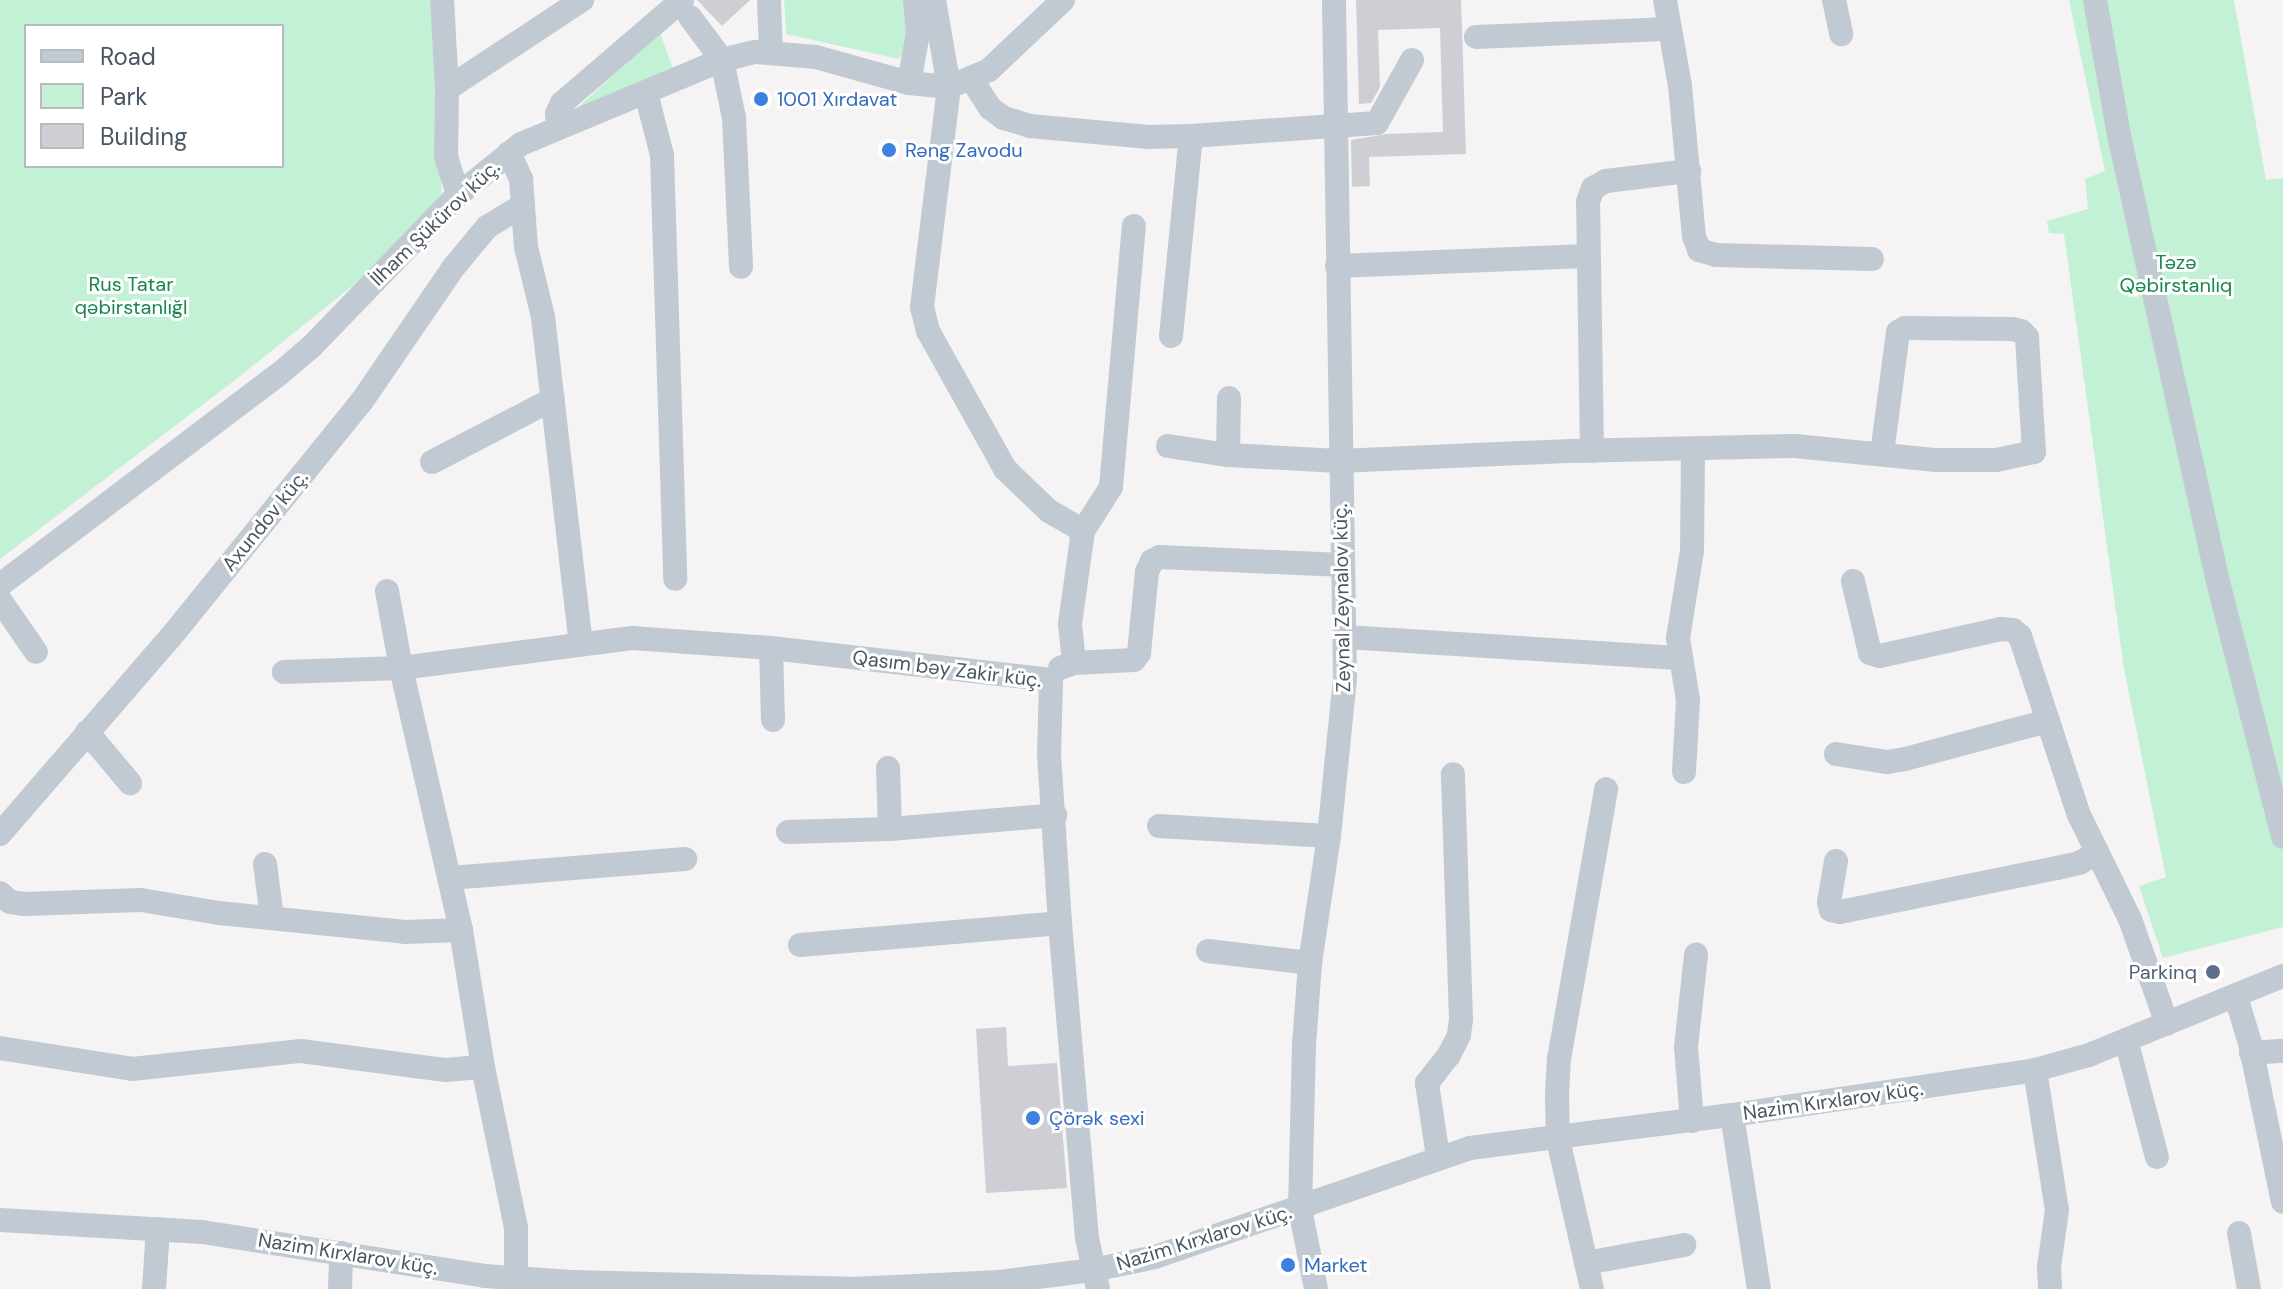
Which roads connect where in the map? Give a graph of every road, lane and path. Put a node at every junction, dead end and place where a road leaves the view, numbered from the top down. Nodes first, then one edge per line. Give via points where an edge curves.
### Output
1 (442, 0) edge
2 (582, 0) edge
3 (769, 0) edge
4 (915, 0) edge
5 (934, 0) edge
6 (1063, 0) edge
7 (1334, 0) edge
8 (1665, 0) edge
9 (1834, 0) edge
10 (2095, 0) edge
11 (686, 8) edge
12 (1670, 29) junction
13 (1841, 34) dead end
14 (1476, 37) dead end
15 (771, 52) junction
16 (722, 60) junction
17 (1412, 60) dead end
18 (909, 83) junction
19 (960, 84) junction
20 (447, 89) junction
21 (646, 93) junction
22 (558, 128) junction
23 (1334, 128) junction
24 (1191, 136) junction
25 (509, 153) junction
26 (1689, 171) junction
27 (458, 195) junction
28 (523, 205) junction
29 (1134, 226) dead end
30 (1588, 256) junction
31 (1872, 259) dead end
32 (1337, 266) junction
33 (741, 267) dead end
34 (1171, 336) dead end
35 (1229, 398) dead end
36 (553, 399) junction
37 (1168, 446) dead end
38 (1592, 451) junction
39 (1693, 451) junction
40 (1882, 453) junction
41 (1228, 455) junction
42 (1339, 461) junction
43 (432, 462) dead end
44 (1083, 531) junction
45 (1342, 565) junction
46 (675, 579) dead end
47 (1853, 581) dead end
48 (0, 585) edge
49 (387, 591) dead end
50 (0, 600) edge
51 (1345, 637) junction
52 (581, 643) junction
53 (771, 648) junction
54 (36, 652) dead end
55 (1681, 658) junction
56 (1074, 663) junction
57 (401, 668) junction
58 (284, 672) dead end
59 (1051, 680) junction
60 (773, 720) dead end
61 (2048, 721) junction
62 (87, 732) junction
63 (1836, 754) dead end
64 (888, 768) dead end
65 (1684, 772) dead end
66 (1453, 774) dead end
67 (130, 783) dead end
68 (1606, 789) dead end
69 (1055, 815) junction
70 (1159, 826) dead end
71 (890, 829) junction
72 (788, 832) dead end
73 (0, 834) edge
74 (1329, 836) junction
75 (2283, 837) edge
76 (2097, 853) junction
77 (685, 859) dead end
78 (1836, 861) dead end
79 (265, 864) dead end
80 (450, 878) junction
81 (0, 893) edge
82 (272, 918) junction
83 (1060, 923) junction
84 (461, 930) junction
85 (800, 945) dead end
86 (1208, 951) dead end
87 (1696, 955) dead end
88 (1310, 963) junction
89 (2283, 976) edge
90 (2236, 997) junction
91 (2167, 1024) junction
92 (2126, 1040) junction
93 (0, 1048) edge
94 (2283, 1051) edge
95 (2251, 1053) junction
96 (483, 1067) junction
97 (2035, 1070) junction
98 (1732, 1115) junction
99 (1692, 1121) junction
100 (1558, 1139) junction
101 (1438, 1157) junction
102 (2157, 1157) dead end
103 (2283, 1202) edge
104 (1300, 1209) junction
105 (0, 1220) edge
106 (158, 1229) junction
107 (2239, 1233) dead end
108 (1684, 1245) dead end
109 (341, 1253) junction
110 (1586, 1263) junction
111 (516, 1278) junction
112 (1095, 1280) edge
113 (637, 1287) edge
114 (154, 1289) edge
115 (340, 1289) edge
116 (1316, 1289) edge
117 (1592, 1289) edge
118 (1759, 1289) edge
119 (2050, 1289) edge
120 (2249, 1289) edge

1 - 20 street
2 - 20 street
3 - 15 street
4 - 18 street via 918,33
5 - 19 street
6 - 19 street via 1002,59
7 - 23 street, Zeynal Zeynalov küç.
8 - 12 street
9 - 13 street
10 - 75 street via 2120,140 2217,578
11 - 16 street
11 - 22 street via 562,103
12 - 14 street
12 - 26 street
15 - 16 street, İlham Şükürov küç.
15 - 18 street, İlham Şükürov küç. via 816,57
16 - 21 street, İlham Şükürov küç.
16 - 33 street via 737,134
17 - 23 street via 1377,123
18 - 19 street, İlham Şükürov küç.
19 - 24 street via 1004,118 1030,126
19 - 44 street via 922,307 928,331 1005,469 1049,511
20 - 27 street via 446,157
21 - 22 street, İlham Şükürov küç.
21 - 46 street via 662,155
22 - 25 street, İlham Şükürov küç.
23 - 24 street
23 - 32 street, Zeynal Zeynalov küç.
24 - 34 street
25 - 27 street, İlham Şükürov küç.
25 - 28 street via 521,179
26 - 30 street via 1606,181 1593,188
26 - 31 street via 1699,250 1716,255
27 - 48 street, İlham Şükürov küç. via 278,375
28 - 36 street
28 - 62 street, Axundov küç. via 487,227 453,268 362,401
29 - 44 street via 1111,487
30 - 32 street
30 - 38 street
32 - 42 street, Zeynal Zeynalov küç.
35 - 41 street
36 - 43 street
36 - 52 street
37 - 41 street
38 - 39 street
38 - 42 street
39 - 40 street via 1795,446
39 - 55 street via 1692,551 1679,628
40 - 40 street via 1898,332 2012,329 2027,337 2034,452 1996,460
41 - 42 street
42 - 45 street, Zeynal Zeynalov küç.
44 - 56 street via 1070,624
45 - 51 street, Zeynal Zeynalov küç.
45 - 56 street via 1160,557 1147,572 1134,660
47 - 61 street via 1870,653 1880,656 2013,630 2020,636
49 - 57 street
50 - 54 street
51 - 55 street
51 - 74 street, Zeynal Zeynalov küç.
52 - 53 street, Qasım bəy Zakir küç. via 675,639
52 - 57 street, Qasım bəy Zakir küç.
53 - 59 street, Qasım bəy Zakir küç.
53 - 60 street
55 - 65 street via 1688,700
56 - 59 street via 1064,664
57 - 58 street, Qasım bəy Zakir küç.
57 - 80 street
59 - 69 street, Qasım bəy Zakir küç. via 1049,754
61 - 63 street via 1887,762
61 - 76 street
62 - 67 street
62 - 73 street, Axundov küç.
64 - 71 street
66 - 101 street via 1461,1019 1449,1055 1427,1083
68 - 100 street via 1559,1059
69 - 71 street
69 - 83 street, Qasım bəy Zakir küç.
70 - 74 street
71 - 72 street
74 - 88 street, Zeynal Zeynalov küç.
76 - 78 street via 2068,865 1840,912 1831,910 1829,902
76 - 91 street via 2130,919
77 - 80 street
79 - 82 street
80 - 84 street
81 - 82 street via 10,902 24,904 141,900
82 - 84 street via 405,932
83 - 85 street
83 - 112 street, Qasım bəy Zakir küç.
84 - 96 street
86 - 88 street
87 - 99 street via 1686,1047
88 - 104 street, Zeynal Zeynalov küç.
89 - 90 street, Nazim Kırxlarov küç.
90 - 91 street, Nazim Kırxlarov küç.
90 - 95 street
91 - 92 street, Nazim Kırxlarov küç.
92 - 97 street, Nazim Kırxlarov küç.
92 - 102 street
93 - 96 street via 132,1069 301,1051 446,1070
94 - 95 street
95 - 103 street
96 - 111 street via 516,1228
97 - 98 street, Nazim Kırxlarov küç.
97 - 119 street via 2057,1210
98 - 99 street, Nazim Kırxlarov küç.
98 - 118 street
99 - 100 street, Nazim Kırxlarov küç.
100 - 101 street, Nazim Kırxlarov küç. via 1470,1148
100 - 110 street
101 - 104 street, Nazim Kırxlarov küç.
104 - 112 street, Nazim Kırxlarov küç.
104 - 116 street, Zeynal Zeynalov küç.
105 - 106 street, Nazim Kırxlarov küç.
106 - 109 street, Nazim Kırxlarov küç.
106 - 114 street
107 - 120 street
108 - 110 street
109 - 111 street, Nazim Kırxlarov küç.
109 - 115 street
110 - 117 street
111 - 113 street, Nazim Kırxlarov küç.
112 - 113 street, Nazim Kırxlarov küç. via 930,1287

